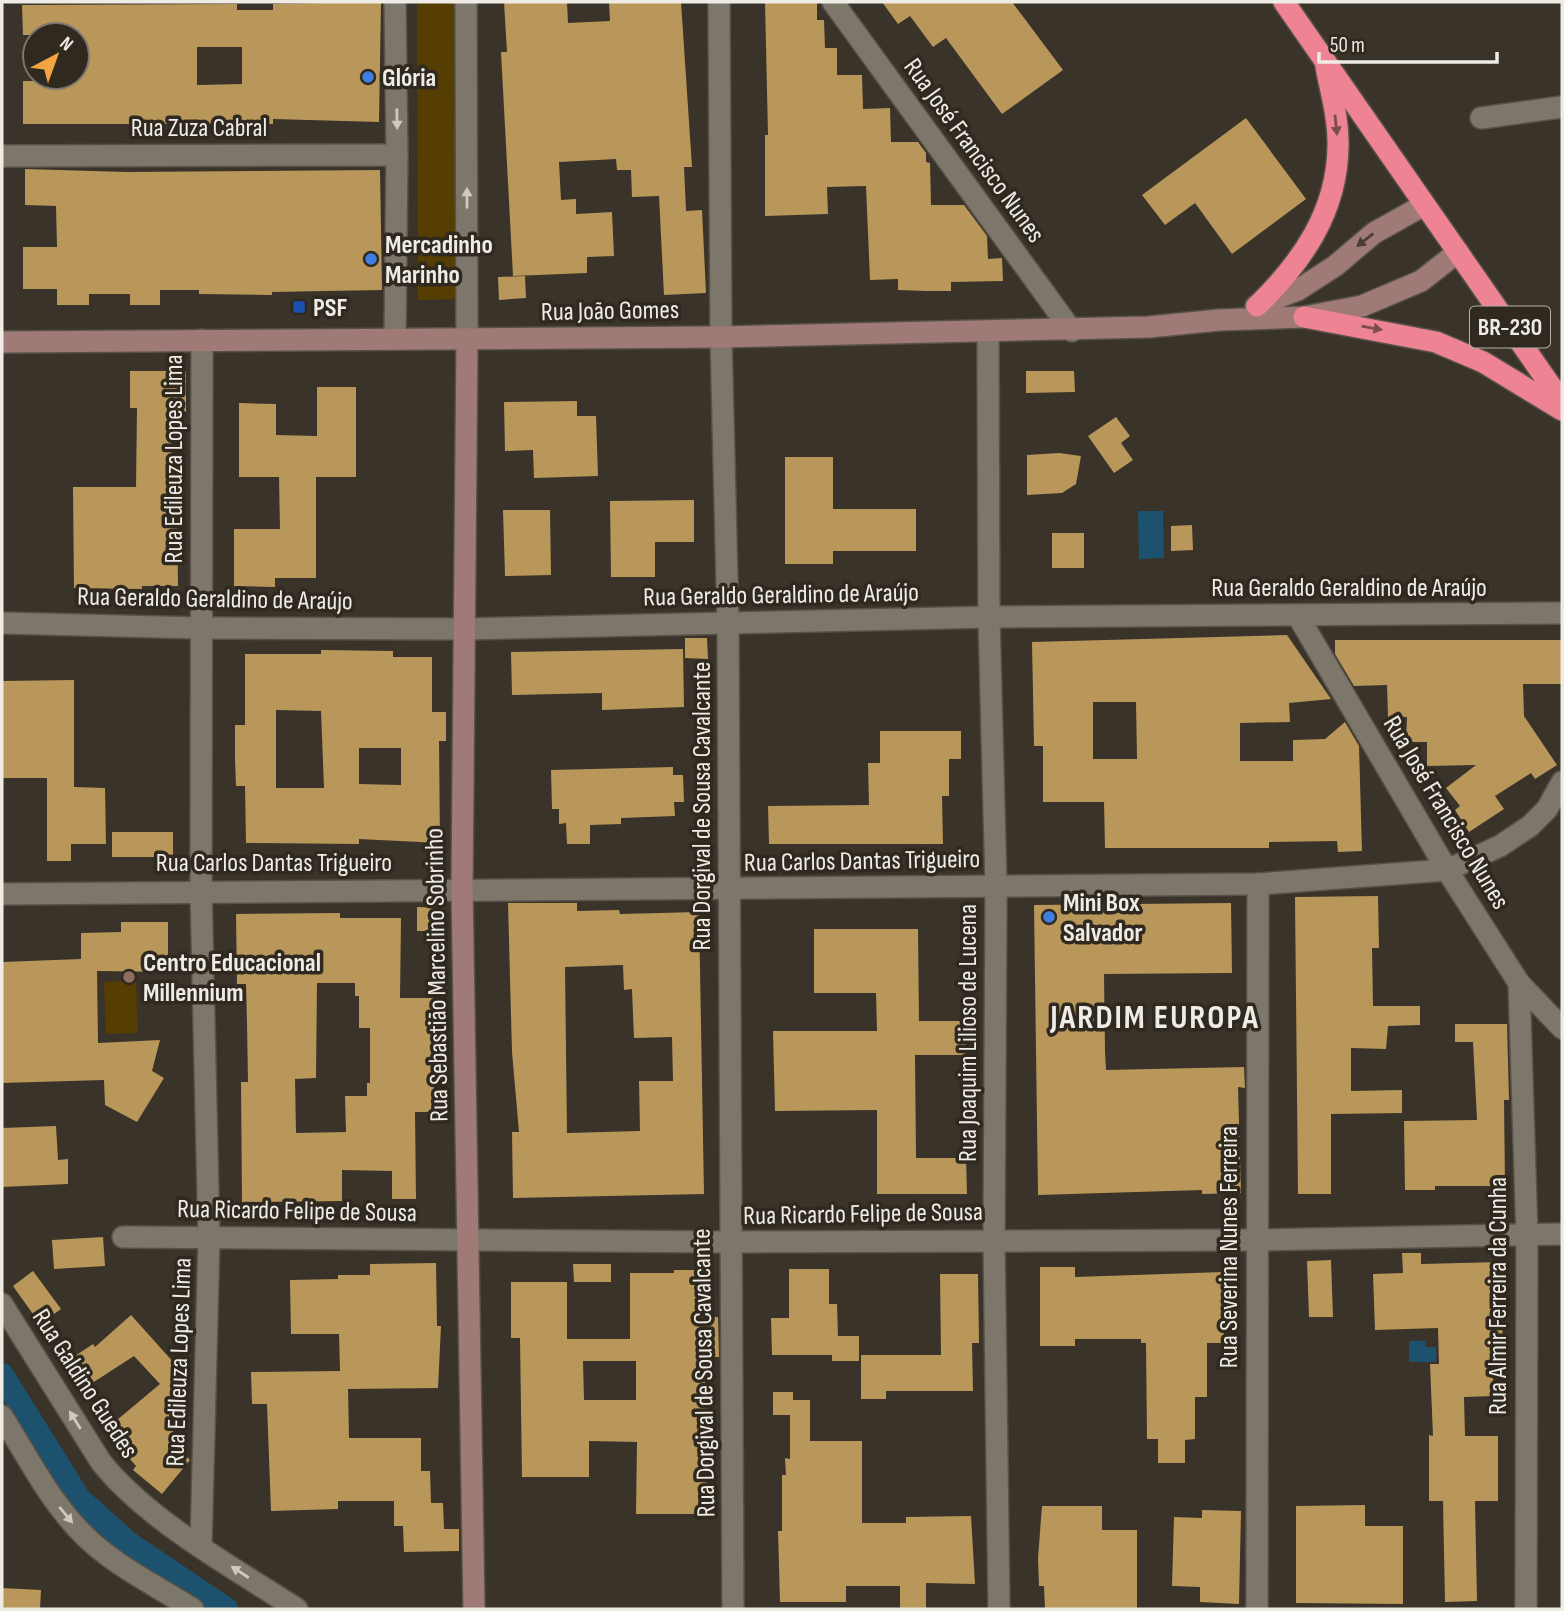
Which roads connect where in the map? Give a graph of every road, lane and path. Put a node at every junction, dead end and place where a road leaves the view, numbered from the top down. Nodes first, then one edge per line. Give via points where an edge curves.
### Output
1 (395, 2) edge
2 (466, 2) edge
3 (719, 2) edge
4 (833, 2) edge
5 (1284, 2) edge
6 (1324, 58) junction
7 (1562, 107) edge
8 (1481, 118) dead end
9 (397, 155) junction
10 (2, 156) edge
11 (1423, 205) junction
12 (1458, 252) junction
13 (1257, 306) junction
14 (1304, 317) junction
15 (1219, 320) junction
16 (1072, 331) junction
17 (988, 332) junction
18 (721, 337) junction
19 (395, 338) junction
20 (202, 340) junction
21 (467, 340) junction
22 (2, 342) edge
23 (1562, 402) edge
24 (1562, 410) edge
25 (1562, 613) edge
26 (1298, 616) junction
27 (989, 617) junction
28 (2, 622) edge
29 (728, 623) junction
30 (200, 628) junction
31 (465, 629) junction
32 (1562, 782) edge
33 (1447, 870) junction
34 (1258, 884) junction
35 (996, 886) junction
36 (461, 889) junction
37 (201, 890) junction
38 (729, 891) junction
39 (2, 894) edge
40 (1519, 983) junction
41 (1562, 1028) edge
42 (1562, 1234) edge
43 (1527, 1236) junction
44 (122, 1237) dead end
45 (209, 1238) junction
46 (994, 1239) junction
47 (467, 1240) junction
48 (1255, 1240) junction
49 (729, 1242) junction
50 (2, 1304) edge
51 (2, 1416) edge
52 (201, 1545) junction
53 (193, 1609) edge
54 (297, 1609) edge
55 (474, 1609) edge
56 (733, 1609) edge
57 (999, 1609) edge
58 (1257, 1609) edge
59 (1526, 1609) edge

1 -> 9 street
21 -> 2 street
3 - 18 street, Rua Dorgival de Sousa Cavalcante
4 - 16 street, Rua José Francisco Nunes
5 - 6 highway, BR-230
6 - 11 highway, BR-230
6 -> 13 highway via 1338,148 1327,208 1303,256
7 - 8 street
9 - 10 street, Rua Zuza Cabral
9 - 19 street
11 - 12 highway, BR-230
11 -> 13 street via 1374,233 1298,290
12 - 14 street via 1399,292 1362,306
12 - 23 highway, BR-230
13 - 15 street
14 - 15 street
14 -> 24 highway via 1436,342 1483,362
15 - 16 street, Rua João Gomes
16 - 17 street, Rua João Gomes
17 - 18 street, Rua João Gomes
17 - 27 street, Rua Joaquim Lilioso de Lucena
18 - 21 street, Rua João Gomes
18 - 29 street, Rua Dorgival de Sousa Cavalcante
19 - 20 street, Rua João Gomes
19 - 21 street, Rua João Gomes
20 - 22 street, Rua João Gomes
20 - 30 street, Rua Edileuza Lopes Lima
21 - 31 street, Rua Sebastião Marcelino Sobrinho
25 - 26 street, Rua Geraldo Geraldino de Araújo
26 - 27 street, Rua Geraldo Geraldino de Araújo
26 - 33 street, Rua José Francisco Nunes
27 - 29 street, Rua Geraldo Geraldino de Araújo
27 - 35 street, Rua Joaquim Lilioso de Lucena
28 - 30 street, Rua Geraldo Geraldino de Araújo
29 - 31 street, Rua Geraldo Geraldino de Araújo
29 - 38 street, Rua Dorgival de Sousa Cavalcante
30 - 31 street, Rua Geraldo Geraldino de Araújo
30 - 37 street, Rua Edileuza Lopes Lima
31 - 36 street, Rua Sebastião Marcelino Sobrinho
32 - 33 street, Rua Carlos Dantas Trigueiro via 1547,809 1530,826 1500,846
33 - 34 street, Rua Carlos Dantas Trigueiro
33 - 40 street, Rua José Francisco Nunes
34 - 35 street, Rua Carlos Dantas Trigueiro
34 - 48 street, Rua Severina Nunes Ferreira
35 - 38 street, Rua Carlos Dantas Trigueiro
35 - 46 street, Rua Joaquim Lilioso de Lucena
36 - 37 street, Rua Carlos Dantas Trigueiro
36 - 38 street, Rua Carlos Dantas Trigueiro
36 - 47 street, Rua Sebastião Marcelino Sobrinho
37 - 39 street, Rua Carlos Dantas Trigueiro
37 - 45 street, Rua Edileuza Lopes Lima
38 - 49 street, Rua Dorgival de Sousa Cavalcante
40 - 41 street, Rua José Francisco Nunes
40 - 43 street, Rua Almir Ferreira da Cunha
42 - 43 street, Rua Ricardo Felipe de Sousa
43 - 48 street, Rua Ricardo Felipe de Sousa
43 - 59 street, Rua Almir Ferreira da Cunha
44 - 45 street, Rua Ricardo Felipe de Sousa
45 - 47 street, Rua Ricardo Felipe de Sousa
45 - 52 street, Rua Edileuza Lopes Lima
46 - 48 street, Rua Ricardo Felipe de Sousa
46 - 49 street, Rua Ricardo Felipe de Sousa
46 - 57 street, Rua Joaquim Lilioso de Lucena
47 - 49 street, Rua Ricardo Felipe de Sousa
47 - 55 street, Rua Sebastião Marcelino Sobrinho
48 - 58 street, Rua Severina Nunes Ferreira
49 - 56 street, Rua Dorgival de Sousa Cavalcante
52 -> 50 street, Rua Galdino Guedes via 118,1483
51 -> 53 street via 56,1503 79,1530 103,1552
54 -> 52 street, Rua Galdino Guedes

